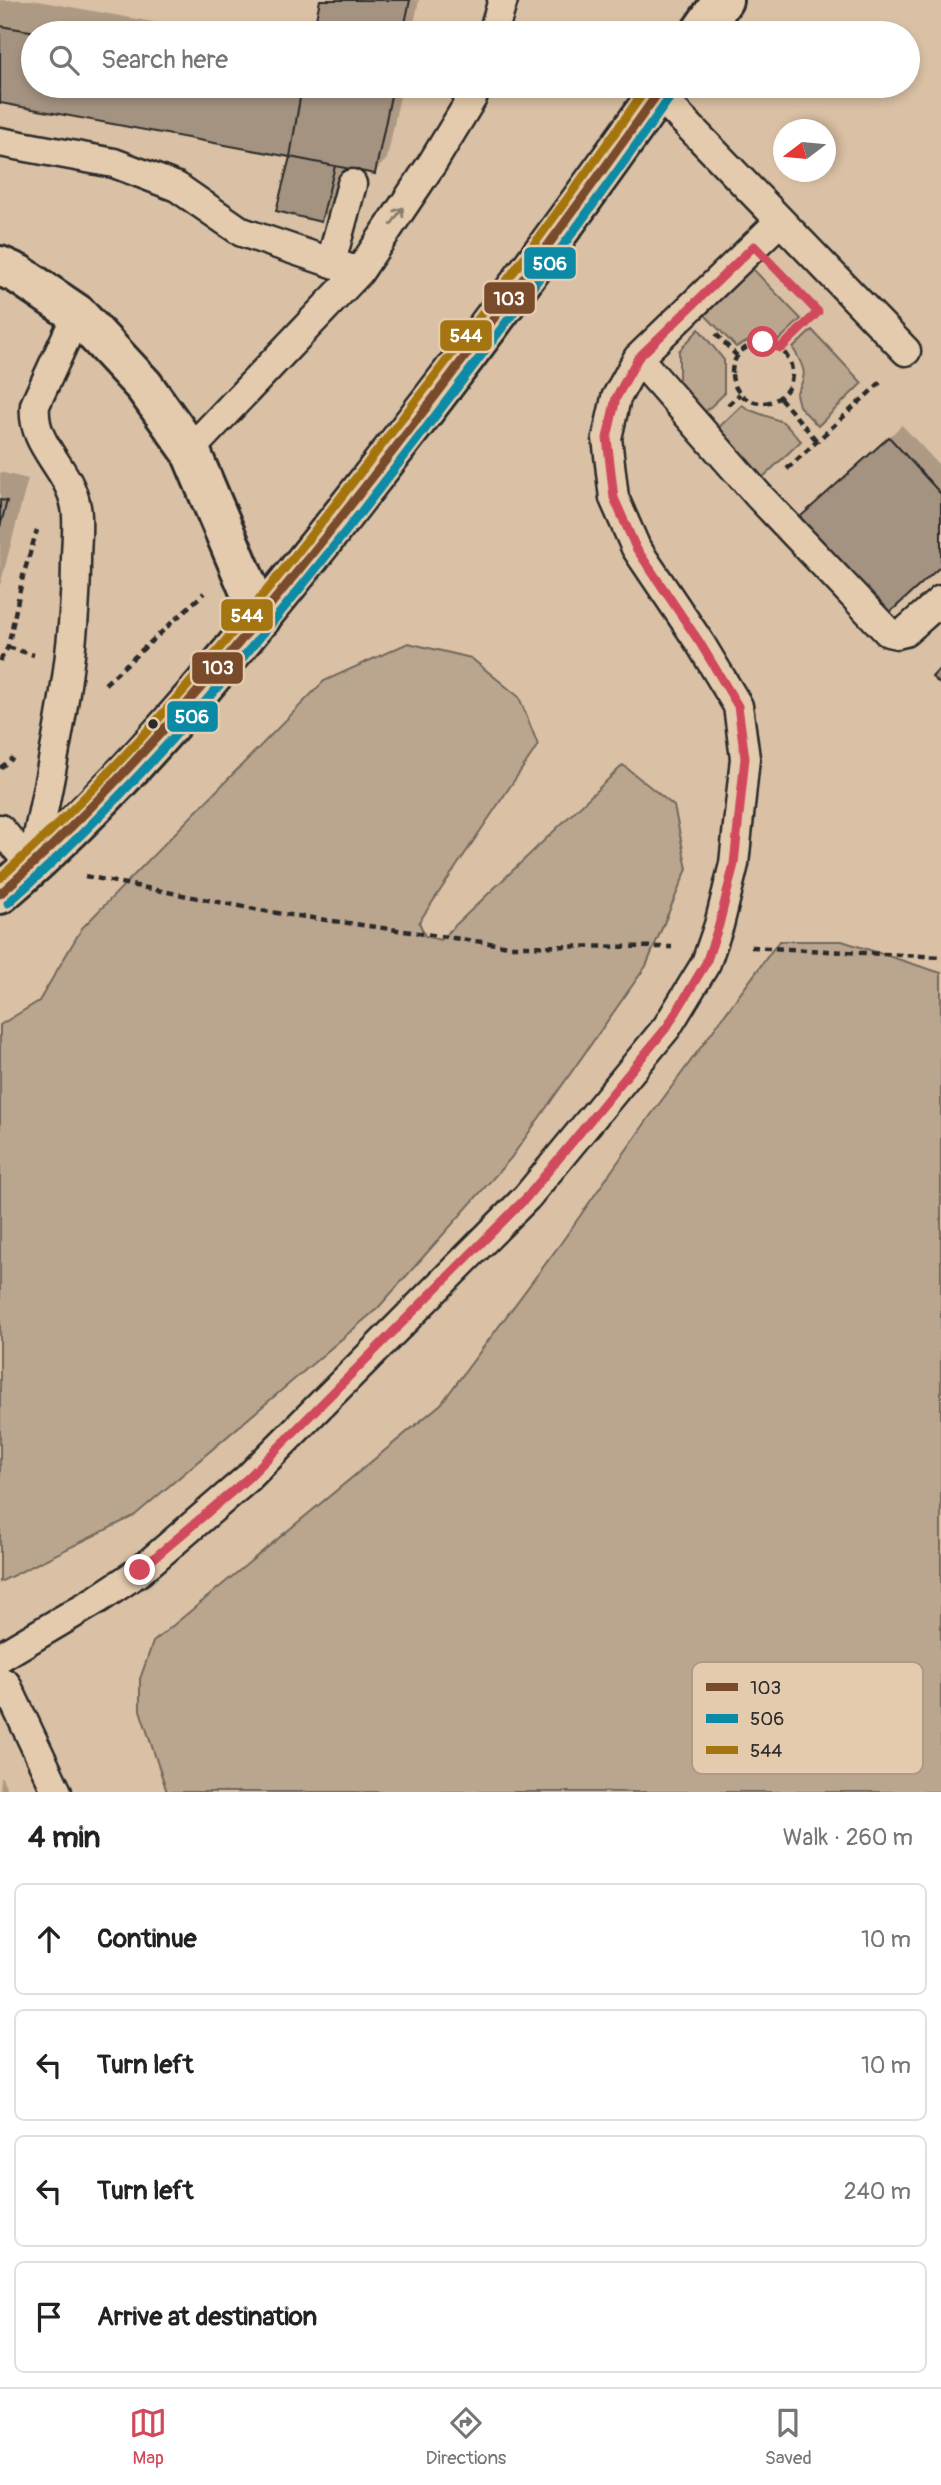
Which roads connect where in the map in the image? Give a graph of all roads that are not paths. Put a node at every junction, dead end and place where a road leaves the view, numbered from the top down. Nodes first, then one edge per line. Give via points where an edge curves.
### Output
1 (503, 0) edge
2 (723, 0) edge
3 (497, 21) edge
4 (708, 21) edge
5 (472, 98) edge
6 (654, 98) edge
7 (667, 98) edge
8 (0, 142) edge
9 (352, 184) dead end
10 (780, 221) junction
11 (331, 262) junction
12 (0, 267) edge
13 (359, 272) junction
14 (77, 314) junction
15 (906, 351) dead end
16 (638, 358) junction
17 (190, 450) junction
18 (941, 600) edge
19 (261, 618) junction
20 (0, 829) edge
21 (32, 866) junction
22 (0, 894) edge
23 (0, 1657) edge
24 (0, 1681) edge
25 (57, 1792) edge

1 - 3 lane
2 - 4 main road
13 -> 5 lane
6 - 19 main road via 573,215
7 - 10 lane
8 - 11 lane via 114,163 177,187 242,232
9 - 11 lane
10 - 15 lane
10 - 16 lane
11 - 13 lane
12 - 14 main road
13 - 17 lane
14 - 17 main road via 144,386
14 - 21 lane via 34,415 38,435 67,478 76,507 76,590 61,721
16 - 18 lane via 758,495 888,632 905,632
16 - 23 lane via 616,398 607,438 614,498 636,548 738,706 745,758 734,864 706,963 667,1027 527,1197 248,1478 140,1570
17 - 19 main road
19 - 21 main road via 131,768
20 - 21 lane
21 - 22 main road
24 - 25 lane via 6,1684

